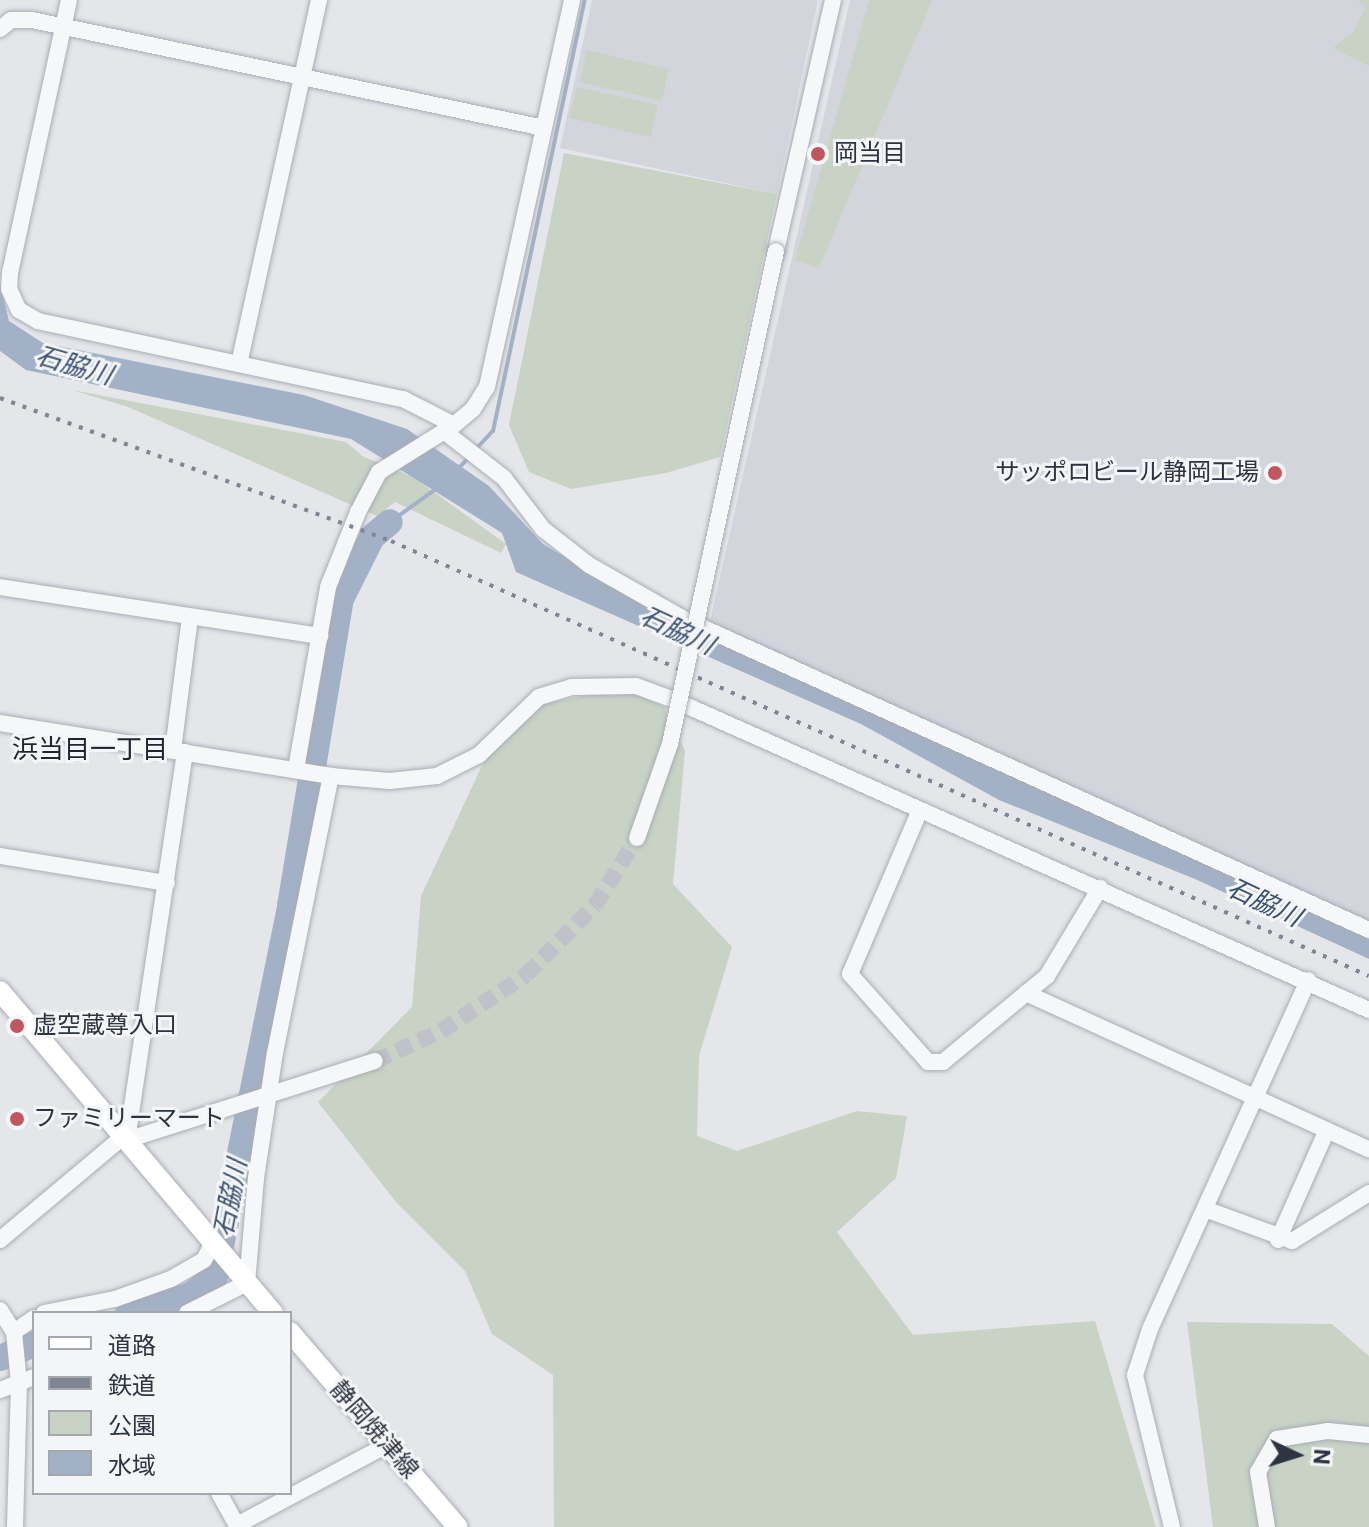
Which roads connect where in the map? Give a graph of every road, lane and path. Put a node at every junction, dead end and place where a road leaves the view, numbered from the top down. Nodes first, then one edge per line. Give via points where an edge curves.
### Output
1 (69, 0) edge
2 (319, 0) edge
3 (572, 0) edge
4 (833, 0) edge
5 (63, 26) junction
6 (0, 29) edge
7 (302, 77) junction
8 (544, 128) junction
9 (239, 364) junction
10 (449, 429) junction
11 (0, 587) edge
12 (190, 617) junction
13 (320, 636) junction
14 (0, 723) edge
15 (179, 751) junction
16 (296, 769) junction
17 (331, 776) junction
18 (920, 810) junction
19 (637, 838) tunnel mouth
20 (0, 856) edge
21 (167, 883) junction
22 (1100, 888) junction
23 (1369, 930) edge
24 (1308, 980) junction
25 (0, 991) edge
26 (1026, 993) junction
27 (1369, 1010) edge
28 (375, 1061) tunnel mouth
29 (265, 1096) junction
30 (1255, 1097) junction
31 (1327, 1130) junction
32 (125, 1138) junction
33 (1369, 1149) edge
34 (1369, 1193) edge
35 (1205, 1209) junction
36 (0, 1240) edge
37 (1278, 1240) junction
38 (214, 1244) junction
39 (241, 1276) junction
40 (0, 1310) edge
41 (54, 1311) edge
42 (190, 1311) edge
43 (271, 1311) edge
44 (32, 1319) edge
45 (7, 1330) edge
46 (292, 1334) edge
47 (26, 1380) edge
48 (0, 1390) edge
49 (1369, 1435) edge
50 (387, 1445) junction
51 (220, 1495) edge
52 (16, 1502) junction
53 (0, 1510) edge
54 (238, 1526) edge
55 (15, 1527) edge
56 (458, 1527) edge
57 (1172, 1527) edge
58 (1267, 1527) edge

1 - 5 street
2 - 7 street
3 - 8 street
4 - 19 street, bridge via 670,744
5 - 6 street via 21,18
5 - 7 street
5 - 9 street via 10,272 13,300 38,321
7 - 8 street
7 - 9 street
8 - 10 street via 487,387 473,409
9 - 10 street via 403,399
10 - 13 street via 379,472 328,587
10 - 23 street via 462,446 504,478 543,529 589,565 684,619
11 - 12 street
12 - 13 street
12 - 15 street
13 - 16 street
14 - 15 street
15 - 16 street
15 - 21 street
16 - 17 street
17 - 18 street via 390,781 437,776 479,755 539,697 610,683 674,700
17 - 29 street
18 - 22 street
18 - 26 street via 850,974 928,1062 943,1062
20 - 21 street
21 - 32 street
22 - 24 street
22 - 26 street via 1047,976
24 - 27 street
24 - 30 street
25 - 32 main road
26 - 30 street
28 - 29 street
29 - 32 street
29 - 39 street
30 - 31 street
30 - 35 street
31 - 33 street
31 - 37 street
32 - 36 street
32 - 38 main road
34 - 37 street via 1292,1241
35 - 37 street
35 - 57 street via 1135,1375
38 - 39 main road
38 - 41 street via 204,1260 182,1275 115,1299
39 - 42 street
39 - 43 main road
40 - 45 street
44 - 45 street
45 - 47 street
46 - 50 main road, 静岡焼津線
47 - 48 street
47 - 52 street
49 - 58 street via 1328,1431 1277,1439 1258,1472
50 - 54 street
50 - 56 main road, 静岡焼津線
51 - 54 street
52 - 53 street
52 - 55 street

